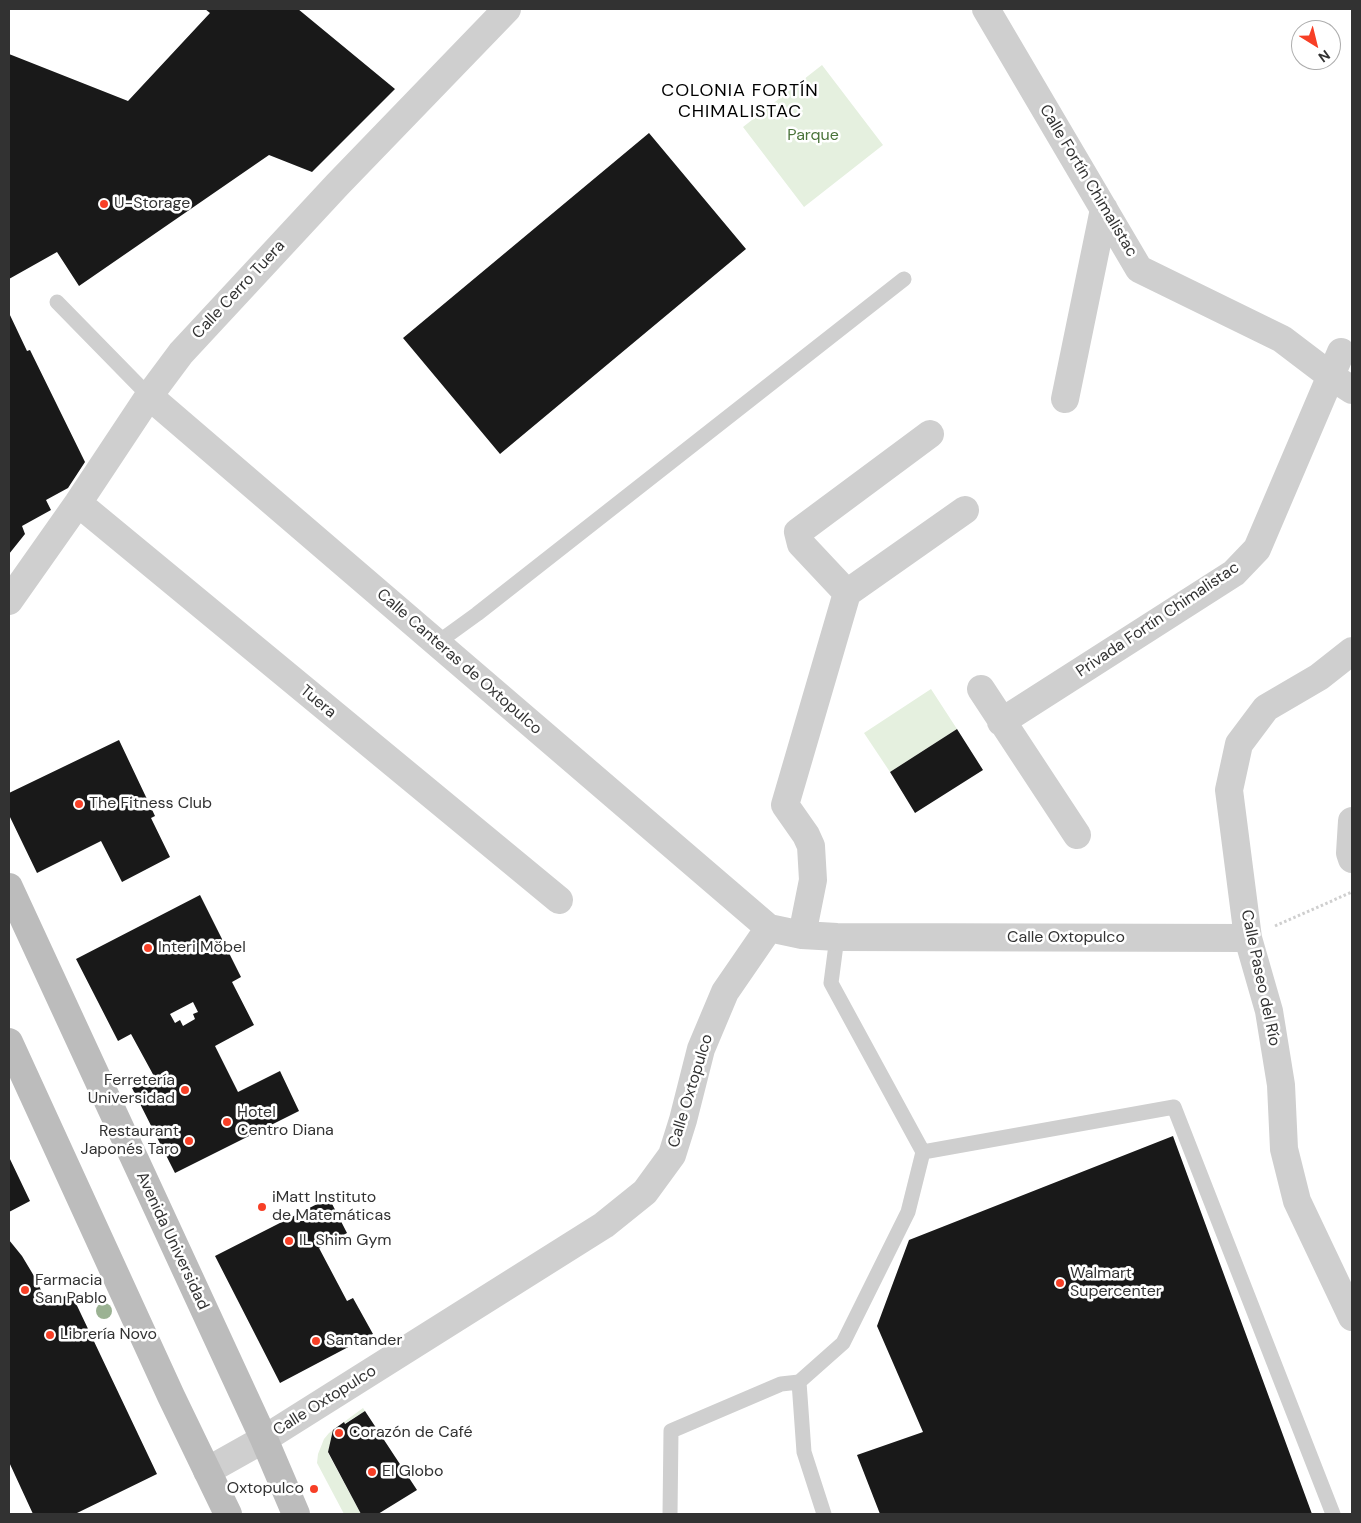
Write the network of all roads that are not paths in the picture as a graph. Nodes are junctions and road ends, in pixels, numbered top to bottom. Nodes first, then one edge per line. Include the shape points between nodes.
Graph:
1 (507, 9) edge
2 (986, 9) edge
3 (1104, 210) junction
4 (904, 279) dead end
5 (57, 302) dead end
6 (1282, 339) junction
7 (1347, 353) edge
8 (1342, 383) edge
9 (149, 396) junction
10 (1065, 399) dead end
11 (930, 434) dead end
12 (78, 503) junction
13 (965, 510) dead end
14 (847, 593) junction
15 (9, 601) edge
16 (437, 643) junction
17 (1352, 651) edge
18 (980, 689) dead end
19 (1001, 722) junction
20 (1352, 821) edge
21 (1077, 835) dead end
22 (1352, 859) edge
23 (9, 887) edge
24 (559, 900) dead end
25 (769, 928) junction
26 (802, 935) junction
27 (837, 937) junction
28 (1248, 938) junction
29 (9, 1042) edge
30 (923, 1152) junction
31 (1352, 1317) edge
32 (799, 1382) junction
33 (264, 1440) junction
34 (207, 1471) junction
35 (228, 1514) edge
36 (296, 1514) edge
37 (670, 1514) edge
38 (824, 1514) edge
39 (1333, 1514) edge

1 - 9 street, Calle Cerro Tuera via 181,353
2 - 3 street, Calle Fortín Chimalistac
3 - 6 street, Calle Fortín Chimalistac via 1140,269
3 - 10 street
4 - 16 lane
5 - 9 lane
6 - 7 street, Calle Fortín Chimalistac
6 - 8 street, Calle Fortín Chimalistac
7 - 8 street, Privada Fortín Chimalistac
8 - 19 street, Privada Fortín Chimalistac via 1257,549 1234,573
9 - 12 street, Calle Cerro Tuera
9 - 16 street, Calle Canteras de Oxtopulco
11 - 14 street via 798,532 801,544
12 - 15 street, Calle Cerro Tuera
12 - 24 street, Tuera
13 - 14 street
14 - 26 street via 785,805 811,846 813,880
16 - 25 street, Calle Canteras de Oxtopulco
17 - 28 street, Calle Paseo del Río via 1319,677 1266,708 1239,744 1229,790
18 - 19 street
19 - 21 street
20 - 22 street
23 - 33 main road, Avenida Universidad
25 - 26 street, Calle Oxtopulco
25 - 33 street, Calle Oxtopulco via 725,992 701,1049 672,1155 645,1192 604,1225
26 - 27 street, Calle Oxtopulco
27 - 28 street, Calle Oxtopulco
27 - 30 lane via 831,983
28 - 31 street, Calle Paseo del Río via 1269,1011 1282,1085 1284,1149 1297,1201
29 - 34 main road
30 - 32 lane via 908,1212 843,1343
30 - 39 lane via 1174,1107
32 - 37 lane via 781,1384 671,1431
32 - 38 lane via 804,1452
33 - 34 street, Calle Oxtopulco
33 - 36 main road, Avenida Universidad
34 - 35 main road

